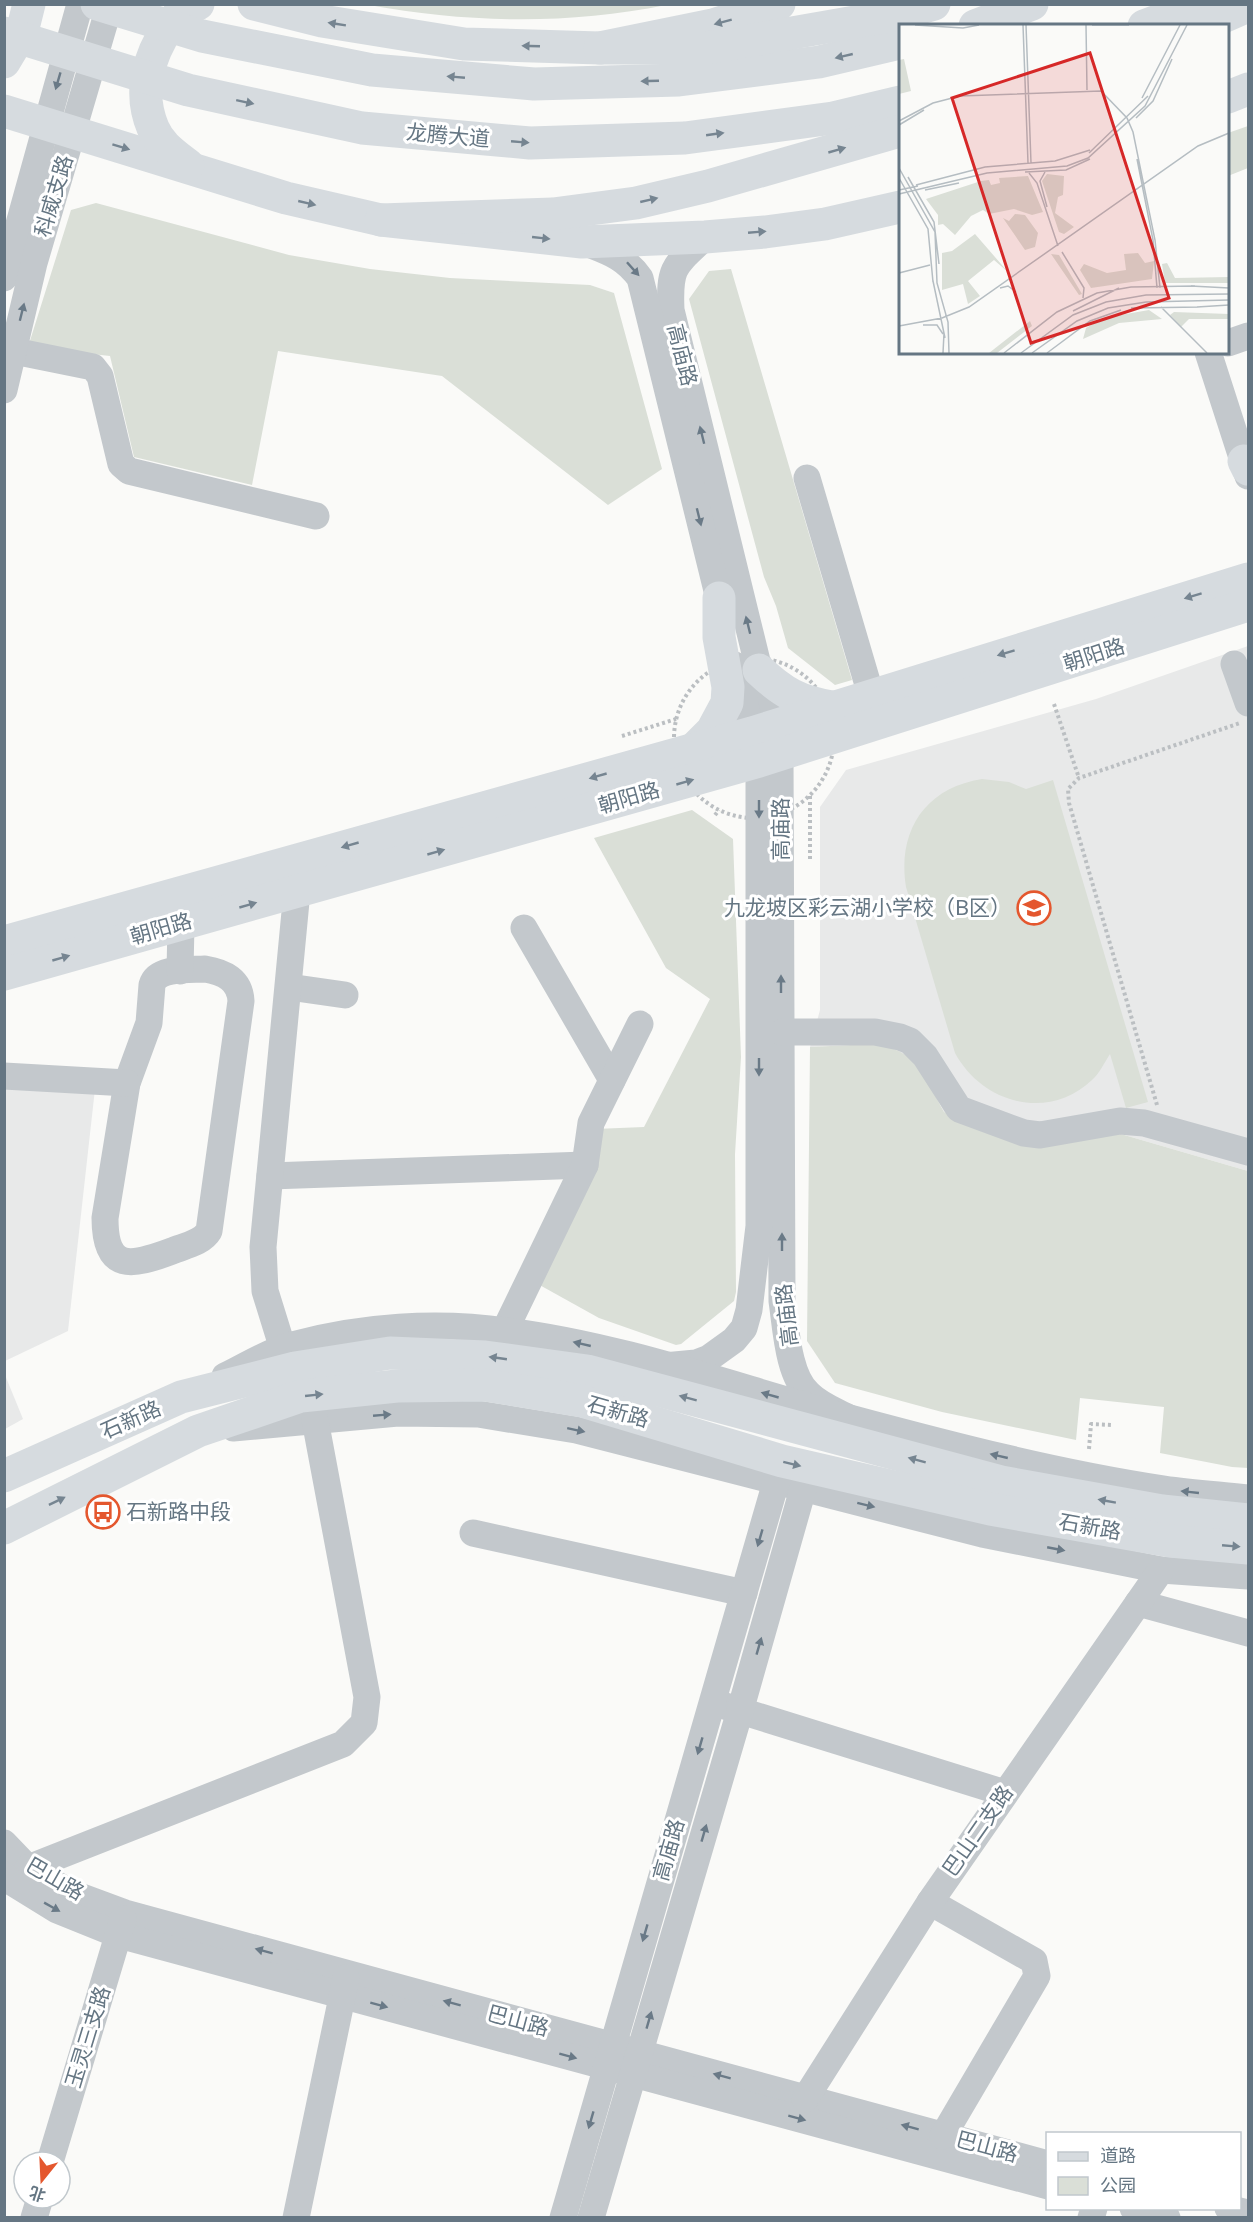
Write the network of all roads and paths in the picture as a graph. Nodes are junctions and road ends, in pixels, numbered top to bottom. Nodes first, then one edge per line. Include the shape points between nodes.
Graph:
1 (29, 4) edge
2 (80, 4) edge
3 (97, 4) edge
4 (110, 4) edge
5 (198, 4) edge
6 (254, 4) edge
7 (778, 4) edge
8 (934, 4) edge
9 (1032, 4) edge
10 (1203, 4) edge
11 (1248, 6) edge
12 (980, 24) edge
13 (1149, 24) edge
14 (1207, 24) edge
15 (4, 33) edge
16 (899, 43) edge
17 (600, 48) junction
18 (4, 62) edge
19 (1248, 89) edge
20 (1229, 96) edge
21 (899, 102) edge
22 (4, 111) edge
23 (60, 128) junction
24 (899, 131) edge
25 (193, 169) junction
26 (899, 207) edge
27 (381, 220) junction
28 (705, 237) junction
29 (582, 242) junction
30 (4, 278) edge
31 (1248, 336) edge
32 (1229, 342) edge
33 (8, 350) edge
34 (1209, 354) edge
35 (4, 390) edge
36 (1247, 469) edge
37 (807, 478) dead end
38 (316, 516) dead end
39 (1248, 579) edge
40 (719, 597) junction
41 (1248, 605) edge
42 (1234, 664) dead end
43 (759, 670) junction
44 (871, 695) junction
45 (1248, 703) edge
46 (1054, 704) dead end
47 (832, 707) junction
48 (676, 718) dead end
49 (1248, 720) edge
50 (622, 736) dead end
51 (766, 744) junction
52 (693, 750) junction
53 (1079, 778) junction
54 (810, 795) dead end
55 (719, 810) dead end
56 (715, 815) dead end
57 (810, 862) dead end
58 (297, 891) junction
59 (181, 924) junction
60 (524, 928) dead end
61 (4, 942) edge
62 (180, 971) junction
63 (4, 974) edge
64 (289, 987) junction
65 (345, 995) dead end
66 (640, 1024) dead end
67 (782, 1032) junction
68 (4, 1076) edge
69 (612, 1080) junction
70 (127, 1083) junction
71 (1164, 1129) junction
72 (1248, 1152) edge
73 (585, 1166) junction
74 (270, 1176) junction
75 (759, 1226) junction
76 (782, 1301) junction
77 (505, 1330) junction
78 (283, 1349) junction
79 (664, 1366) junction
80 (181, 1396) junction
81 (849, 1418) junction
82 (315, 1420) junction
83 (1112, 1425) dead end
84 (198, 1431) junction
85 (1089, 1449) dead end
86 (55, 1454) junction
87 (4, 1459) edge
88 (4, 1476) edge
89 (776, 1482) junction
90 (803, 1489) junction
91 (1248, 1498) edge
92 (1248, 1520) edge
93 (4, 1528) edge
94 (473, 1533) dead end
95 (1248, 1548) edge
96 (1161, 1570) junction
97 (1248, 1576) edge
98 (744, 1593) junction
99 (1138, 1603) junction
100 (1248, 1634) edge
101 (712, 1702) junction
102 (740, 1711) junction
103 (1005, 1793) junction
104 (4, 1843) edge
105 (16, 1871) edge
106 (930, 1902) junction
107 (122, 1924) junction
108 (345, 1985) junction
109 (610, 2057) junction
110 (636, 2064) junction
111 (805, 2099) junction
112 (943, 2136) junction
113 (54, 2150) edge
114 (1046, 2164) edge
115 (1046, 2186) edge
116 (1141, 2210) edge
117 (296, 2217) edge
118 (563, 2217) edge
119 (591, 2217) edge
120 (1167, 2217) edge

1 - 18 main road via 22,32
2 -> 23 street, 科威支路
16 -> 3 main road via 819,62 679,80 534,84 372,70 202,36
4 - 23 street, 科威支路
5 - 25 main road via 173,20 161,39 146,87 154,130 165,147
17 -> 6 main road via 464,44 322,21
7 -> 17 main road via 713,25
8 - 17 main road via 896,15 706,48
9 - 12 main road
10 - 13 main road
11 - 14 main road
15 -> 21 main road, 龙腾大道 via 188,90 362,128 530,143 685,138 833,118
19 - 20 main road
22 - 23 main road
23 -> 25 main road
23 - 30 street, 科威支路
33 -> 23 street, 科威支路 via 34,263
27 -> 24 main road via 553,214 636,203
25 -> 27 main road via 286,198
28 -> 26 main road via 825,224
27 -> 29 main road
28 - 29 main road
43 -> 28 street, 高庙路 via 671,310 673,272
29 -> 40 street, 高庙路 via 616,255 632,265 640,278
31 - 32 street
33 - 35 street, 科威支路
33 - 38 street via 93,367 100,376 121,464 129,471
34 - 36 street
37 - 44 street
39 -> 44 main road, 朝阳路
40 - 51 street, 高庙路
40 - 52 main road via 719,638 727,703 712,731
41 - 51 main road, 朝阳路
42 - 45 street
43 - 47 main road via 794,697
43 - 51 street, 高庙路
44 - 47 main road, 朝阳路
46 - 53 path
47 - 51 main road, 朝阳路
48 - 50 path
49 - 53 path
51 - 52 main road, 朝阳路
58 -> 51 main road, 朝阳路
67 -> 51 street, 高庙路
51 -> 75 street, 高庙路
52 -> 61 main road, 朝阳路
53 - 71 path via 1068,789 1069,803
54 - 57 path
55 - 56 path
59 -> 58 main road, 朝阳路
58 - 64 street
59 - 62 street
63 -> 59 main road, 朝阳路
60 - 69 street
62 - 70 street via 161,974 153,980 149,1023
62 - 70 street via 215,970 232,980 241,994 209,1231 201,1240 136,1263 114,1255 105,1231
64 - 65 street
64 - 74 street
66 - 69 street
67 - 71 street via 875,1032 910,1041 925,1056 958,1109 1024,1133 1040,1135 1120,1121
76 -> 67 street, 高庙路
68 - 70 street
69 - 73 street via 591,1123
71 - 72 street
73 - 74 street
73 - 77 street
74 - 78 street via 263,1268 265,1291
75 - 76 street via 757,1312 762,1321 772,1322
75 - 79 street, 高庙路 via 744,1328 735,1340 709,1358
76 - 81 street, 高庙路 via 797,1380 817,1401
77 - 78 street via 390,1328
79 -> 77 street via 563,1340
78 - 80 street
81 -> 79 street
80 - 86 main road, 石新路
92 -> 80 main road, 石新路 via 1162,1511 1001,1482 587,1371 485,1357 390,1353 295,1368
91 -> 81 street via 1165,1489 1002,1458
82 - 84 street
82 -> 89 street via 398,1413 478,1414 576,1430
82 - 105 street via 367,1697 363,1723 343,1744
83 - 85 path via 1091,1424
93 -> 84 main road, 石新路
84 -> 95 main road, 石新路 via 301,1396 397,1386 485,1385 582,1401 782,1461 990,1509 1170,1541
86 - 87 main road
86 - 88 main road, 石新路
89 - 90 street
89 -> 98 street, 高庙路
90 -> 96 street via 982,1534
102 -> 90 street, 高庙路
94 - 98 street
96 - 97 street
96 - 99 street, 巴山二支路
98 - 101 street, 高庙路
99 - 100 street
99 - 103 street, 巴山二支路
101 - 102 street
101 -> 109 street, 高庙路
102 - 103 street
110 -> 102 street, 高庙路
103 - 106 street, 巴山二支路
104 - 105 street, 巴山路
105 - 107 street, 巴山路 via 10,1881 57,1910
106 - 111 street, 巴山二支路
106 - 112 street via 1034,1961 1037,1976
107 - 108 street, 巴山路
107 - 113 street, 玉灵三支路
108 - 109 street, 巴山路
108 - 117 street
109 - 110 street, 巴山路
109 -> 118 street, 高庙路
111 -> 110 street, 巴山路
110 -> 115 street, 巴山路
110 - 119 street, 高庙路
112 -> 111 street, 巴山路
112 - 114 street, 巴山路
116 - 120 street

